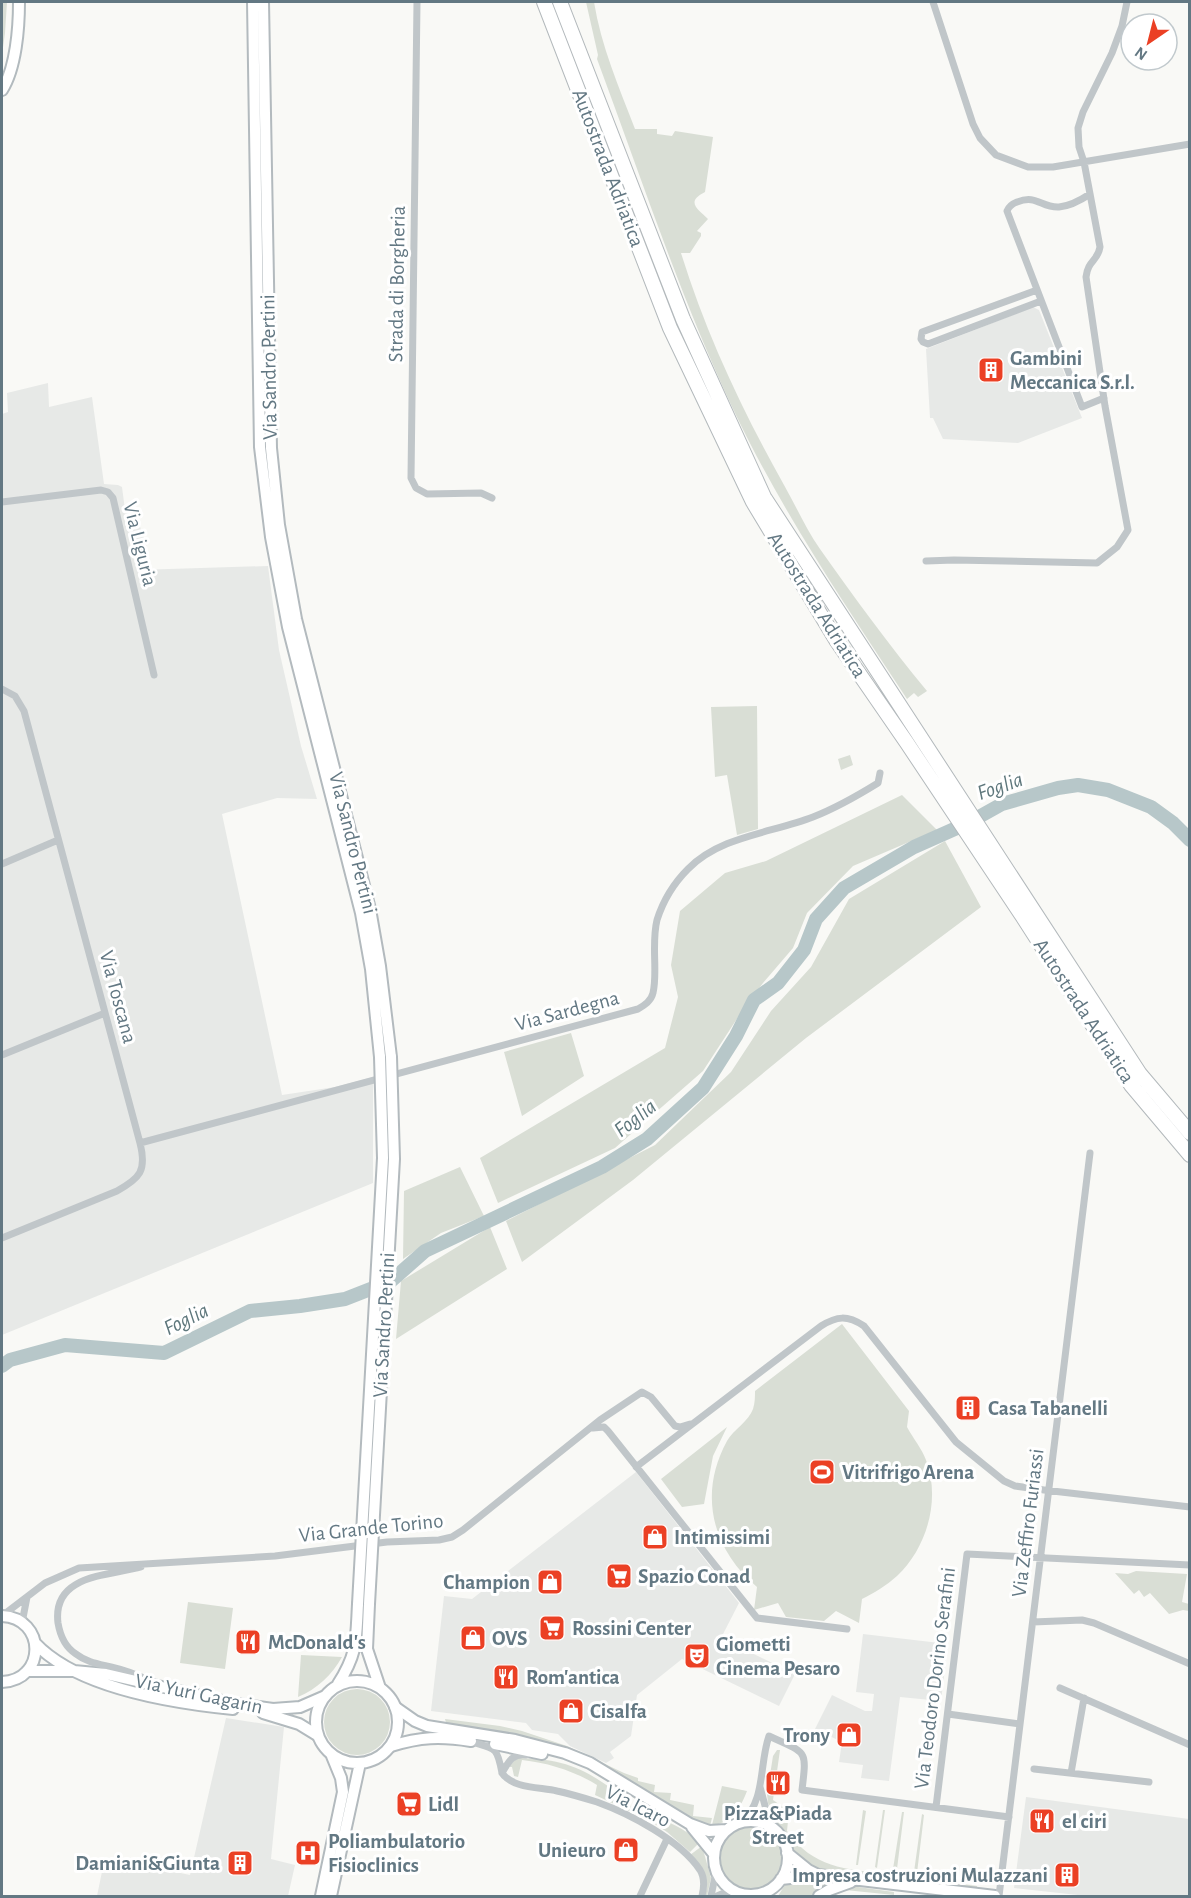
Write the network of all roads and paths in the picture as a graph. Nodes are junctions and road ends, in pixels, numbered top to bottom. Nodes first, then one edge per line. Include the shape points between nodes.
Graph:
1 (21, 2) edge
2 (253, 2) edge
3 (262, 2) edge
4 (417, 2) edge
5 (544, 2) edge
6 (560, 2) edge
7 (933, 2) edge
8 (1126, 2) edge
9 (2, 90) edge
10 (1190, 144) edge
11 (1084, 162) junction
12 (1090, 194) junction
13 (1037, 290) junction
14 (1041, 301) junction
15 (1104, 398) junction
16 (492, 498) dead end
17 (2, 502) edge
18 (926, 561) dead end
19 (154, 675) dead end
20 (2, 689) edge
21 (913, 739) junction
22 (880, 773) dead end
23 (58, 840) junction
24 (2, 864) edge
25 (1027, 911) junction
26 (105, 1013) junction
27 (2, 1055) edge
28 (386, 1057) junction
29 (1190, 1132) edge
30 (140, 1143) junction
31 (1090, 1153) dead end
32 (1190, 1155) edge
33 (2, 1238) edge
34 (690, 1425) junction
35 (591, 1429) junction
36 (636, 1467) junction
37 (1049, 1491) junction
38 (1190, 1507) edge
39 (1041, 1558) junction
40 (154, 1563) junction
41 (1190, 1565) edge
42 (27, 1597) junction
43 (364, 1604) junction
44 (2, 1616) edge
45 (1033, 1622) junction
46 (22, 1623) junction
47 (847, 1629) dead end
48 (35, 1643) junction
49 (1190, 1664) edge
50 (27, 1671) junction
51 (74, 1671) junction
52 (4, 1683) edge
53 (338, 1684) junction
54 (164, 1687) junction
55 (380, 1688) junction
56 (1060, 1688) dead end
57 (323, 1697) junction
58 (1083, 1698) junction
59 (395, 1707) junction
60 (948, 1714) junction
61 (1020, 1724) junction
62 (317, 1735) junction
63 (466, 1740) junction
64 (1190, 1745) edge
65 (391, 1746) junction
66 (543, 1754) junction
67 (332, 1756) junction
68 (360, 1763) junction
69 (1034, 1769) dead end
70 (502, 1773) junction
71 (1071, 1773) junction
72 (605, 1774) junction
73 (1149, 1782) dead end
74 (760, 1785) junction
75 (936, 1808) junction
76 (1009, 1817) junction
77 (742, 1822) junction
78 (690, 1824) junction
79 (771, 1828) junction
80 (726, 1830) junction
81 (667, 1839) junction
82 (787, 1853) junction
83 (714, 1854) junction
84 (716, 1872) junction
85 (818, 1875) junction
86 (782, 1879) junction
87 (857, 1880) junction
88 (773, 1892) edge
89 (738, 1893) edge
90 (321, 1896) edge
91 (331, 1896) edge
92 (640, 1896) edge
93 (702, 1896) edge
94 (711, 1896) edge
95 (717, 1896) edge
96 (819, 1896) edge
97 (989, 1896) edge
98 (994, 1896) edge
99 (999, 1896) edge

1 - 9 main road via 13,57
2 - 28 main road, Via Sandro Pertini via 260,447 271,537 288,627 361,913
3 - 28 main road, Via Sandro Pertini via 271,448 279,525 296,619 370,909 380,966
4 - 16 street, Strada di Borgheria via 411,478 416,488 427,494 481,493
5 - 21 highway, Autostrada Adriatica via 670,328 753,502 836,640
6 - 21 highway, Autostrada Adriatica via 683,319 764,497
7 - 11 street via 973,124 986,146 1002,158 1028,167
8 - 11 street via 1112,53 1078,128
10 - 11 street
11 - 12 street
12 - 13 street via 1059,207 1026,198 1009,207 1008,217
12 - 15 street via 1100,247 1087,267 1086,277
13 - 14 street
13 - 14 street via 922,332 921,339 928,344
14 - 15 street via 1082,407
15 - 18 street via 1128,530 1117,547 1097,563
17 - 19 street, Via Liguria via 108,492
20 - 23 street, Via Toscana via 15,696 24,711
21 - 25 highway, Autostrada Adriatica
22 - 30 street, Via Sardegna via 878,783 843,804 733,842 689,868 666,899 657,921 653,991 650,1000 638,1009
23 - 24 street
23 - 26 street, Via Toscana
25 - 29 highway, Autostrada Adriatica via 1140,1074
25 - 32 highway, Autostrada Adriatica via 1131,1084
26 - 27 street
26 - 30 street, Via Toscana
28 - 43 main road, Via Sandro Pertini, bridge
30 - 33 street, Via Toscana via 143,1165 132,1183
31 - 37 street, Via Zeffiro Furiassi
34 - 35 street, Via Grande Torino via 675,1426 642,1392
34 - 36 street
34 - 37 street via 821,1326 833,1318 844,1317 864,1326 874,1337 956,1442 1004,1481
35 - 36 street via 604,1427
35 - 40 street, Via Grande Torino via 452,1537 275,1556
36 - 47 street via 757,1618
37 - 38 street
37 - 39 street, Via Zeffiro Furiassi
39 - 41 street
39 - 45 street, Via Zeffiro Furiassi
39 - 60 street, Via Teodoro Dorino Serafini via 968,1554
40 - 42 street, Via Grande Torino via 79,1568 45,1583
40 - 54 street, Via Grande Torino via 76,1583 60,1604 59,1630 76,1655
42 - 44 street, Via Grande Torino
42 - 46 street
43 - 53 main road, Via Sandro Pertini via 351,1664
43 - 55 main road, Via Sandro Pertini via 367,1649
44 - 46 main road
45 - 49 street via 1094,1623
45 - 61 street, Via Zeffiro Furiassi
46 - 48 main road, Via Yuri Gagarin
48 - 50 main road via 35,1655
48 - 51 main road, Via Yuri Gagarin
50 - 51 main road, Via Yuri Gagarin
50 - 52 main road, Via Yuri Gagarin
51 - 54 main road, Via Yuri Gagarin
51 - 62 main road, Via Yuri Gagarin via 115,1687 273,1715
53 - 55 main road via 360,1680
53 - 57 main road
54 - 57 main road, Via Yuri Gagarin via 273,1709 300,1707
55 - 59 main road
56 - 58 street
57 - 62 main road via 315,1715
58 - 64 street
58 - 71 street
59 - 65 main road via 398,1727
59 - 72 main road via 428,1726 531,1744 590,1763
60 - 61 street
60 - 75 street, Via Teodoro Dorino Serafini
61 - 76 street, Via Zeffiro Furiassi
62 - 67 main road
63 - 65 main road via 428,1737
63 - 66 main road
63 - 70 street via 495,1750
65 - 68 main road via 377,1758
66 - 70 street via 514,1756
66 - 72 main road
67 - 68 main road
67 - 90 main road via 343,1792
68 - 91 main road
69 - 71 street
70 - 81 street, Via Icaro via 506,1779 523,1785 597,1802
71 - 73 street
72 - 78 main road
74 - 75 street via 770,1736 804,1755 802,1790
74 - 77 street via 754,1808
74 - 79 street
75 - 76 street
76 - 99 street, Via Zeffiro Furiassi
77 - 79 main road via 752,1821
77 - 80 main road
78 - 80 main road via 709,1831
78 - 83 main road
79 - 82 main road via 779,1834
80 - 83 main road
81 - 92 street
81 - 93 street, Via Icaro via 700,1870
82 - 85 main road
82 - 86 main road
83 - 84 main road
84 - 89 main road via 725,1885
84 - 94 street
85 - 86 main road
85 - 87 main road
86 - 88 main road
87 - 96 main road
87 - 97 main road
88 - 89 main road
89 - 95 street via 722,1892
97 - 98 main road

